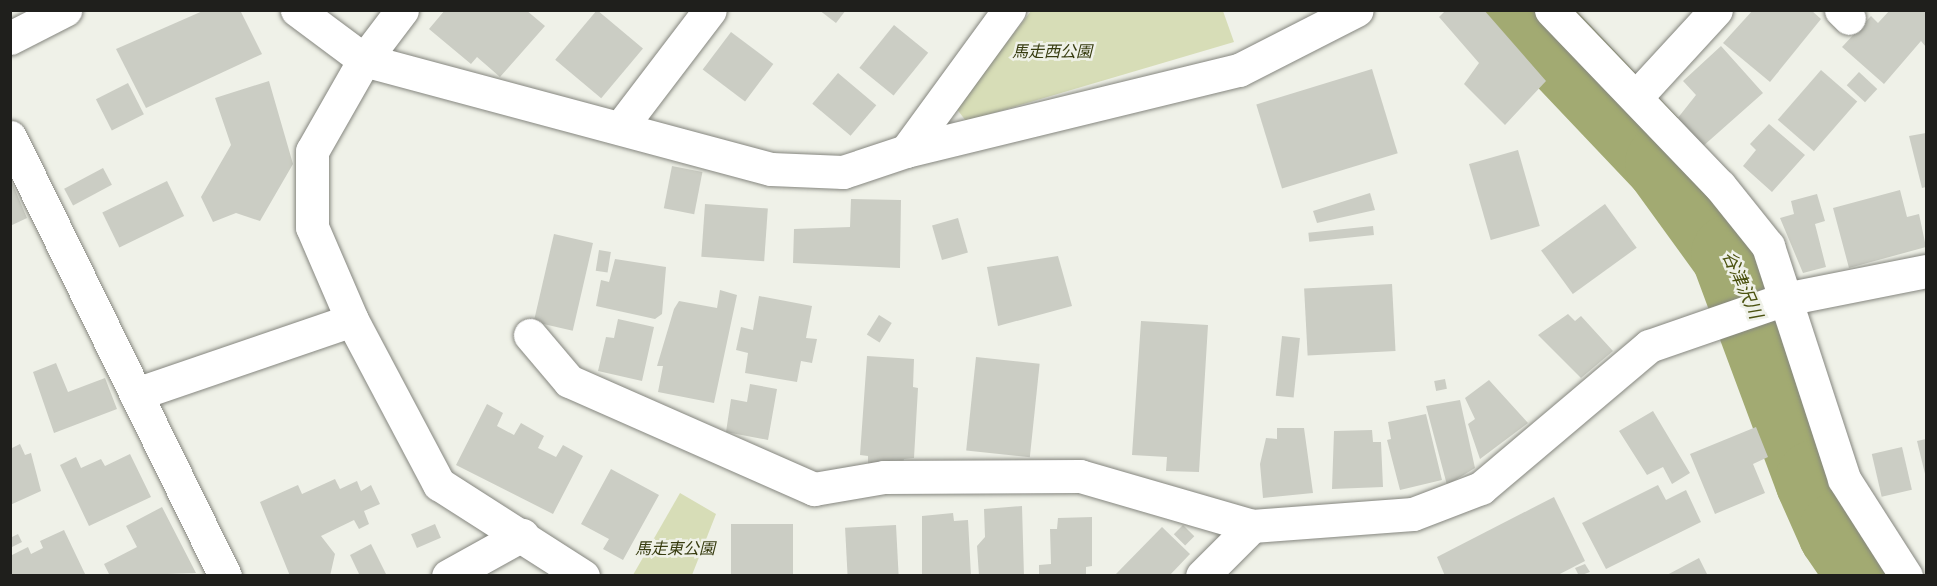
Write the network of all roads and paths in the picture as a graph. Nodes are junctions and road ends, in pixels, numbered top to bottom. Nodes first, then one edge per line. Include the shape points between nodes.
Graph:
1 (65, 10) edge
2 (297, 10) edge
3 (402, 10) edge
4 (710, 10) edge
5 (1009, 10) edge
6 (1357, 10) edge
7 (1551, 10) edge
8 (1716, 10) edge
9 (10, 38) edge
10 (364, 60) junction
11 (1636, 97) junction
12 (620, 128) junction
13 (10, 137) edge
14 (906, 151) junction
15 (1926, 271) edge
16 (1785, 299) junction
17 (352, 320) junction
18 (530, 335) dead end
19 (136, 394) junction
20 (1251, 526) junction
21 (522, 535) junction
22 (225, 576) edge
23 (448, 576) edge
24 (583, 576) edge
25 (1202, 576) edge
26 (1906, 576) edge

1 - 9 street
2 - 10 street
3 - 10 street
4 - 12 street
5 - 14 street
6 - 14 street via 1239,70
7 - 11 street
8 - 11 street
10 - 12 street
10 - 17 street via 312,151 312,227
11 - 16 street via 1768,246
12 - 14 street via 771,169 843,172
13 - 19 street
15 - 16 street
16 - 20 street via 1649,346 1481,488 1413,514
16 - 26 street via 1844,479
17 - 19 street
17 - 21 street via 439,484
18 - 20 street via 569,381 814,489 884,477 1080,476
19 - 22 street
20 - 25 street
21 - 23 street
21 - 24 street

